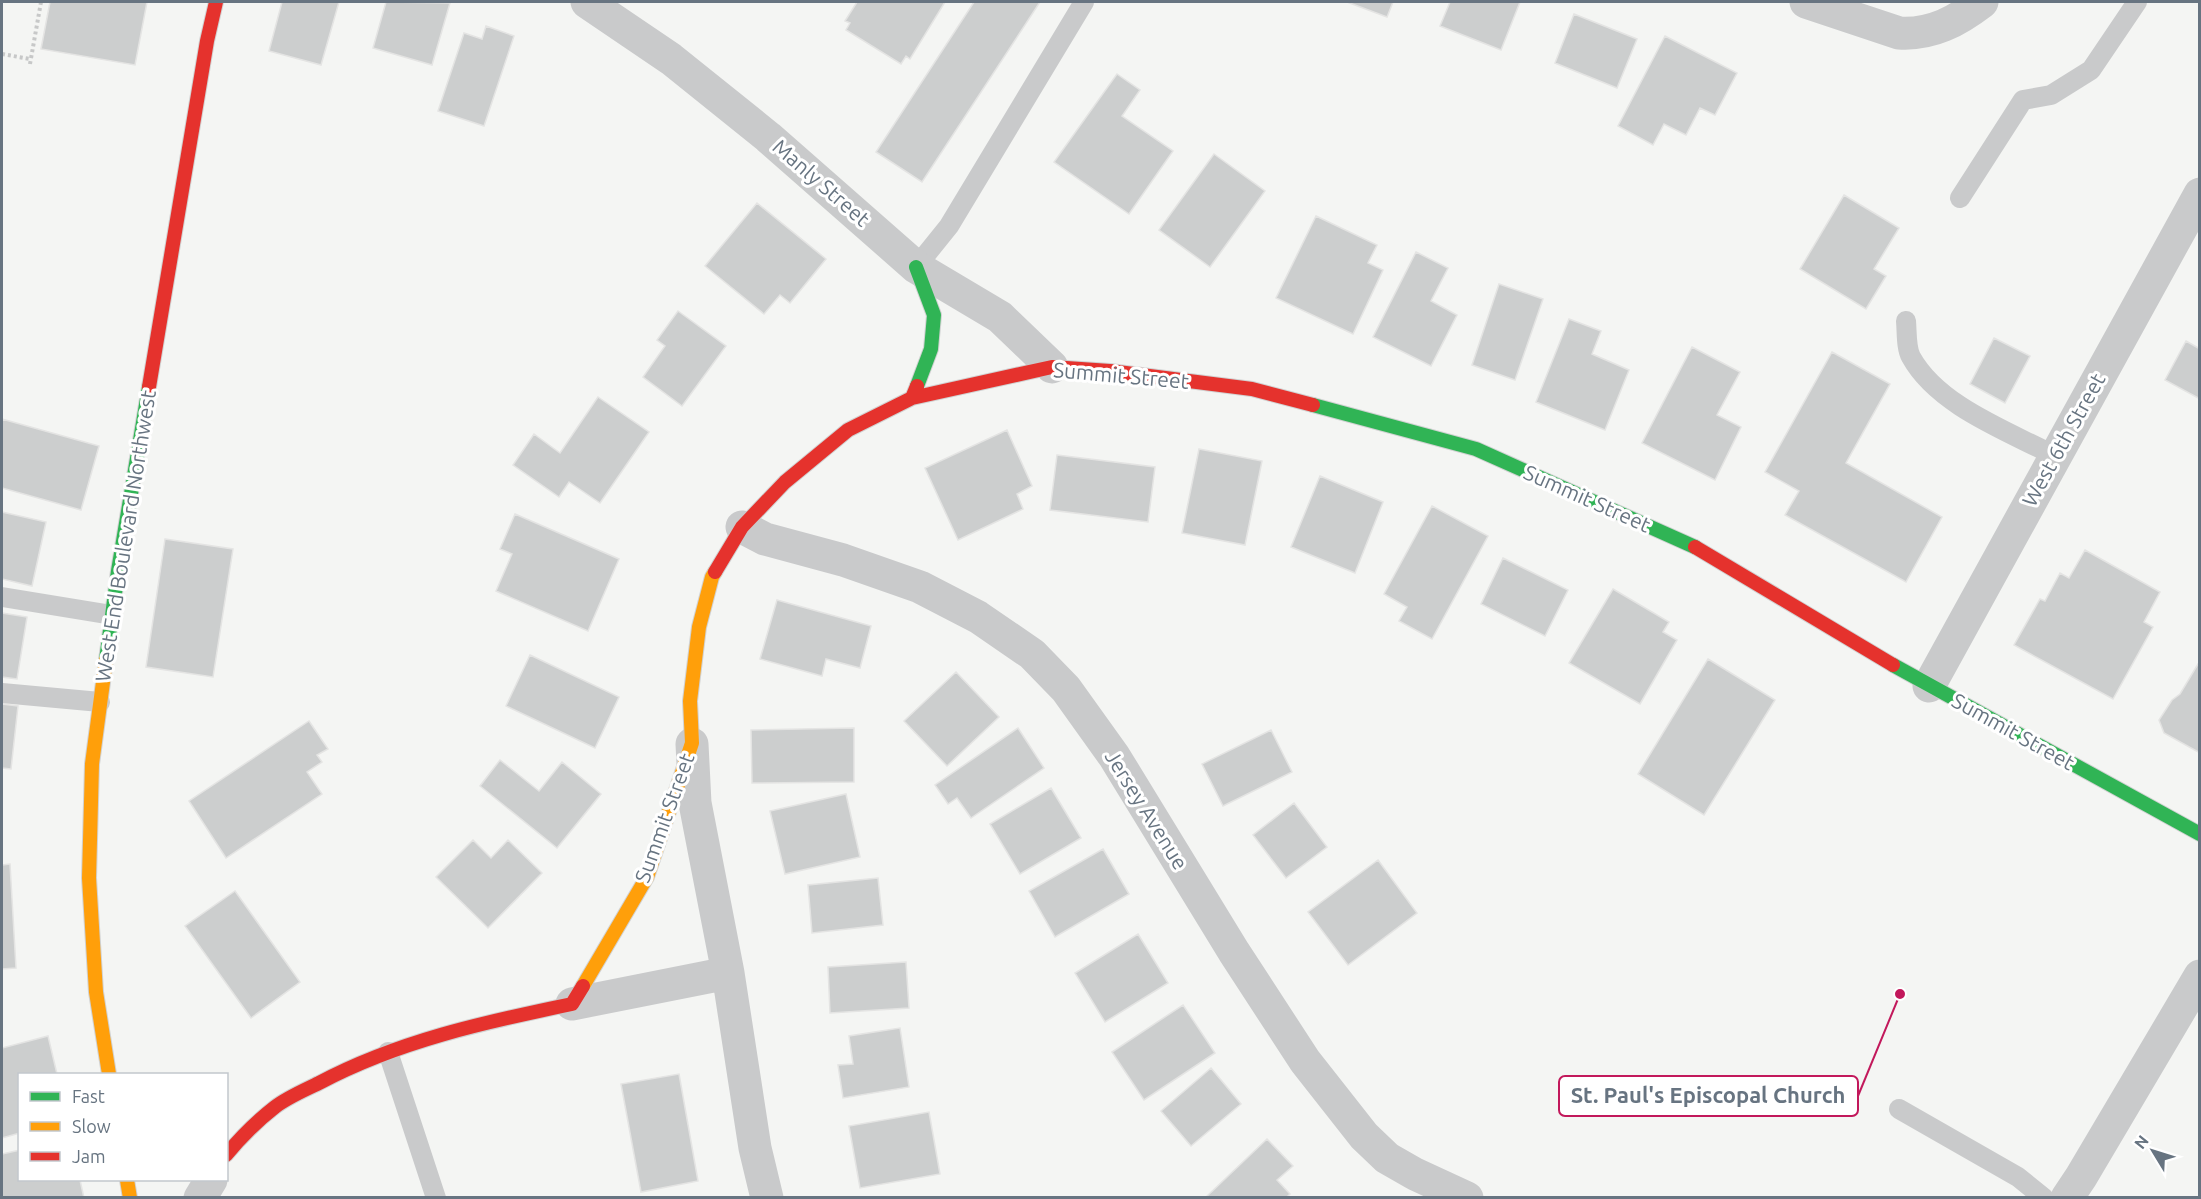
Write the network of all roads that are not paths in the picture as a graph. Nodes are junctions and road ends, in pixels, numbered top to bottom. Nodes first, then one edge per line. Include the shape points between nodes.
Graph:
1 (216, 2) edge
2 (586, 2) edge
3 (1083, 2) edge
4 (1806, 2) edge
5 (1982, 2) edge
6 (2138, 2) edge
7 (2199, 194) edge
8 (1960, 198) dead end
9 (916, 267) junction
10 (1906, 321) dead end
11 (1052, 367) junction
12 (912, 398) junction
13 (2055, 456) junction
14 (742, 526) junction
15 (2, 597) edge
16 (112, 615) junction
17 (1929, 686) junction
18 (2, 693) edge
19 (100, 702) junction
20 (692, 742) junction
21 (2199, 834) edge
22 (728, 973) junction
23 (2199, 976) edge
24 (572, 1004) junction
25 (388, 1053) junction
26 (109, 1073) edge
27 (1899, 1109) dead end
28 (228, 1153) edge
29 (127, 1181) edge
30 (210, 1181) edge
31 (130, 1197) edge
32 (200, 1197) edge
33 (436, 1197) edge
34 (767, 1197) edge
35 (1467, 1197) edge
36 (2044, 1197) edge
37 (2067, 1197) edge

1 - 16 street, West End Boulevard Northwest
2 - 9 street, Manly Street via 672,59
3 - 9 lane via 949,226
4 - 5 street via 1899,33 1915,34 1961,18
6 - 8 lane via 2091,70 2051,95 2023,100
7 - 13 street, West 6th Street
9 - 11 street, Manly Street via 1000,317
9 - 12 street via 934,315 931,349
10 - 13 lane via 1910,356 1937,390 1964,409
11 - 12 street, Summit Street
11 - 17 street, Summit Street via 1252,389 1476,449 1698,549
12 - 14 street, Summit Street via 848,430 786,482
13 - 17 street, West 6th Street
14 - 20 street, Summit Street via 712,578 699,627 690,701
14 - 35 street, Jersey Avenue via 765,539 920,587 978,617 1032,654 1066,689 1114,756 1305,1061 1364,1136 1388,1158 1415,1174
15 - 16 lane
16 - 19 street, West End Boulevard Northwest
17 - 21 street, Summit Street
18 - 19 lane
19 - 26 street, West End Boulevard Northwest via 92,764 89,878 96,992
20 - 22 street via 695,803
20 - 24 street, Summit Street via 647,877
22 - 24 street
22 - 34 street via 755,1148
23 - 37 street
24 - 25 street via 500,1019
25 - 28 street via 330,1076 274,1108
25 - 33 lane
27 - 36 lane via 2018,1177
29 - 31 street
30 - 32 street

